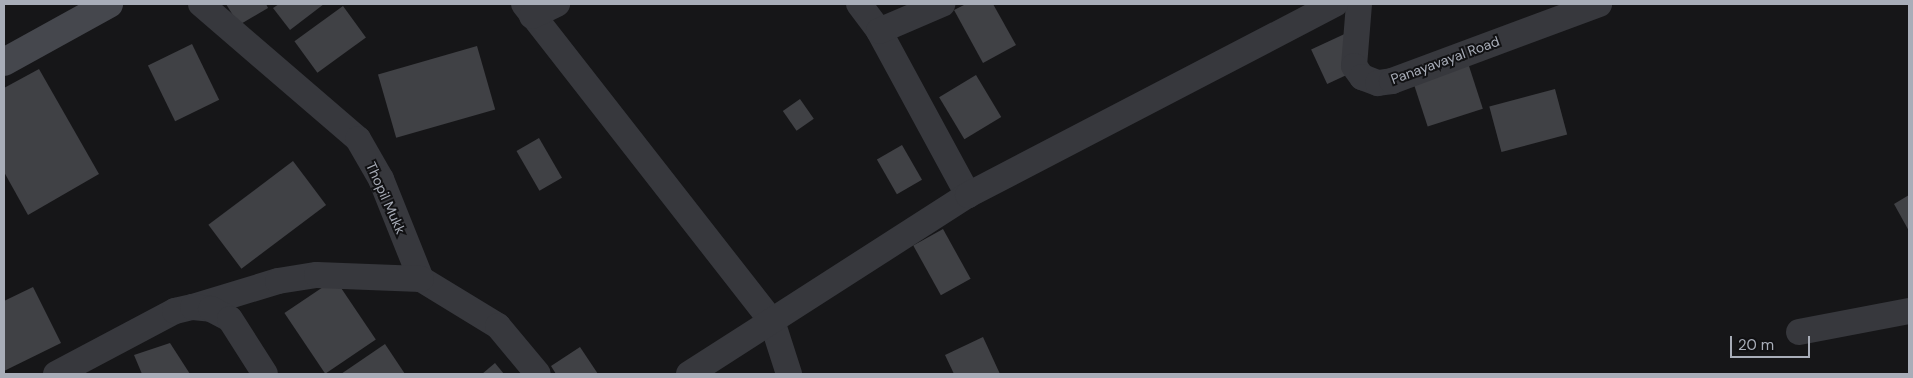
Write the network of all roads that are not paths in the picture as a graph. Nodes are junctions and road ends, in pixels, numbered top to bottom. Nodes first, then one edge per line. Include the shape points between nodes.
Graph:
1 (109, 4) edge
2 (201, 4) edge
3 (557, 4) edge
4 (859, 4) edge
5 (942, 4) edge
6 (1335, 4) edge
7 (1359, 4) edge
8 (1599, 4) edge
9 (528, 10) edge
10 (879, 31) junction
11 (4, 62) edge
12 (968, 195) junction
13 (421, 280) junction
14 (193, 307) junction
15 (1909, 311) edge
16 (772, 321) junction
17 (1799, 332) dead end
18 (56, 374) edge
19 (265, 374) edge
20 (538, 374) edge
21 (689, 374) edge
22 (789, 374) edge

1 - 11 street
2 - 13 street, Thopil Mukk via 358,139 381,179
3 - 9 street
4 - 10 street
5 - 10 street
6 - 12 street
7 - 8 street, Panayavayal Road via 1354,66 1362,77 1378,83 1392,81
9 - 16 street
10 - 12 street
12 - 16 street
13 - 14 street via 317,276 278,281
13 - 20 street via 498,326
14 - 18 street via 175,311
14 - 19 street via 211,309 230,320
15 - 17 street
16 - 21 street
16 - 22 street

